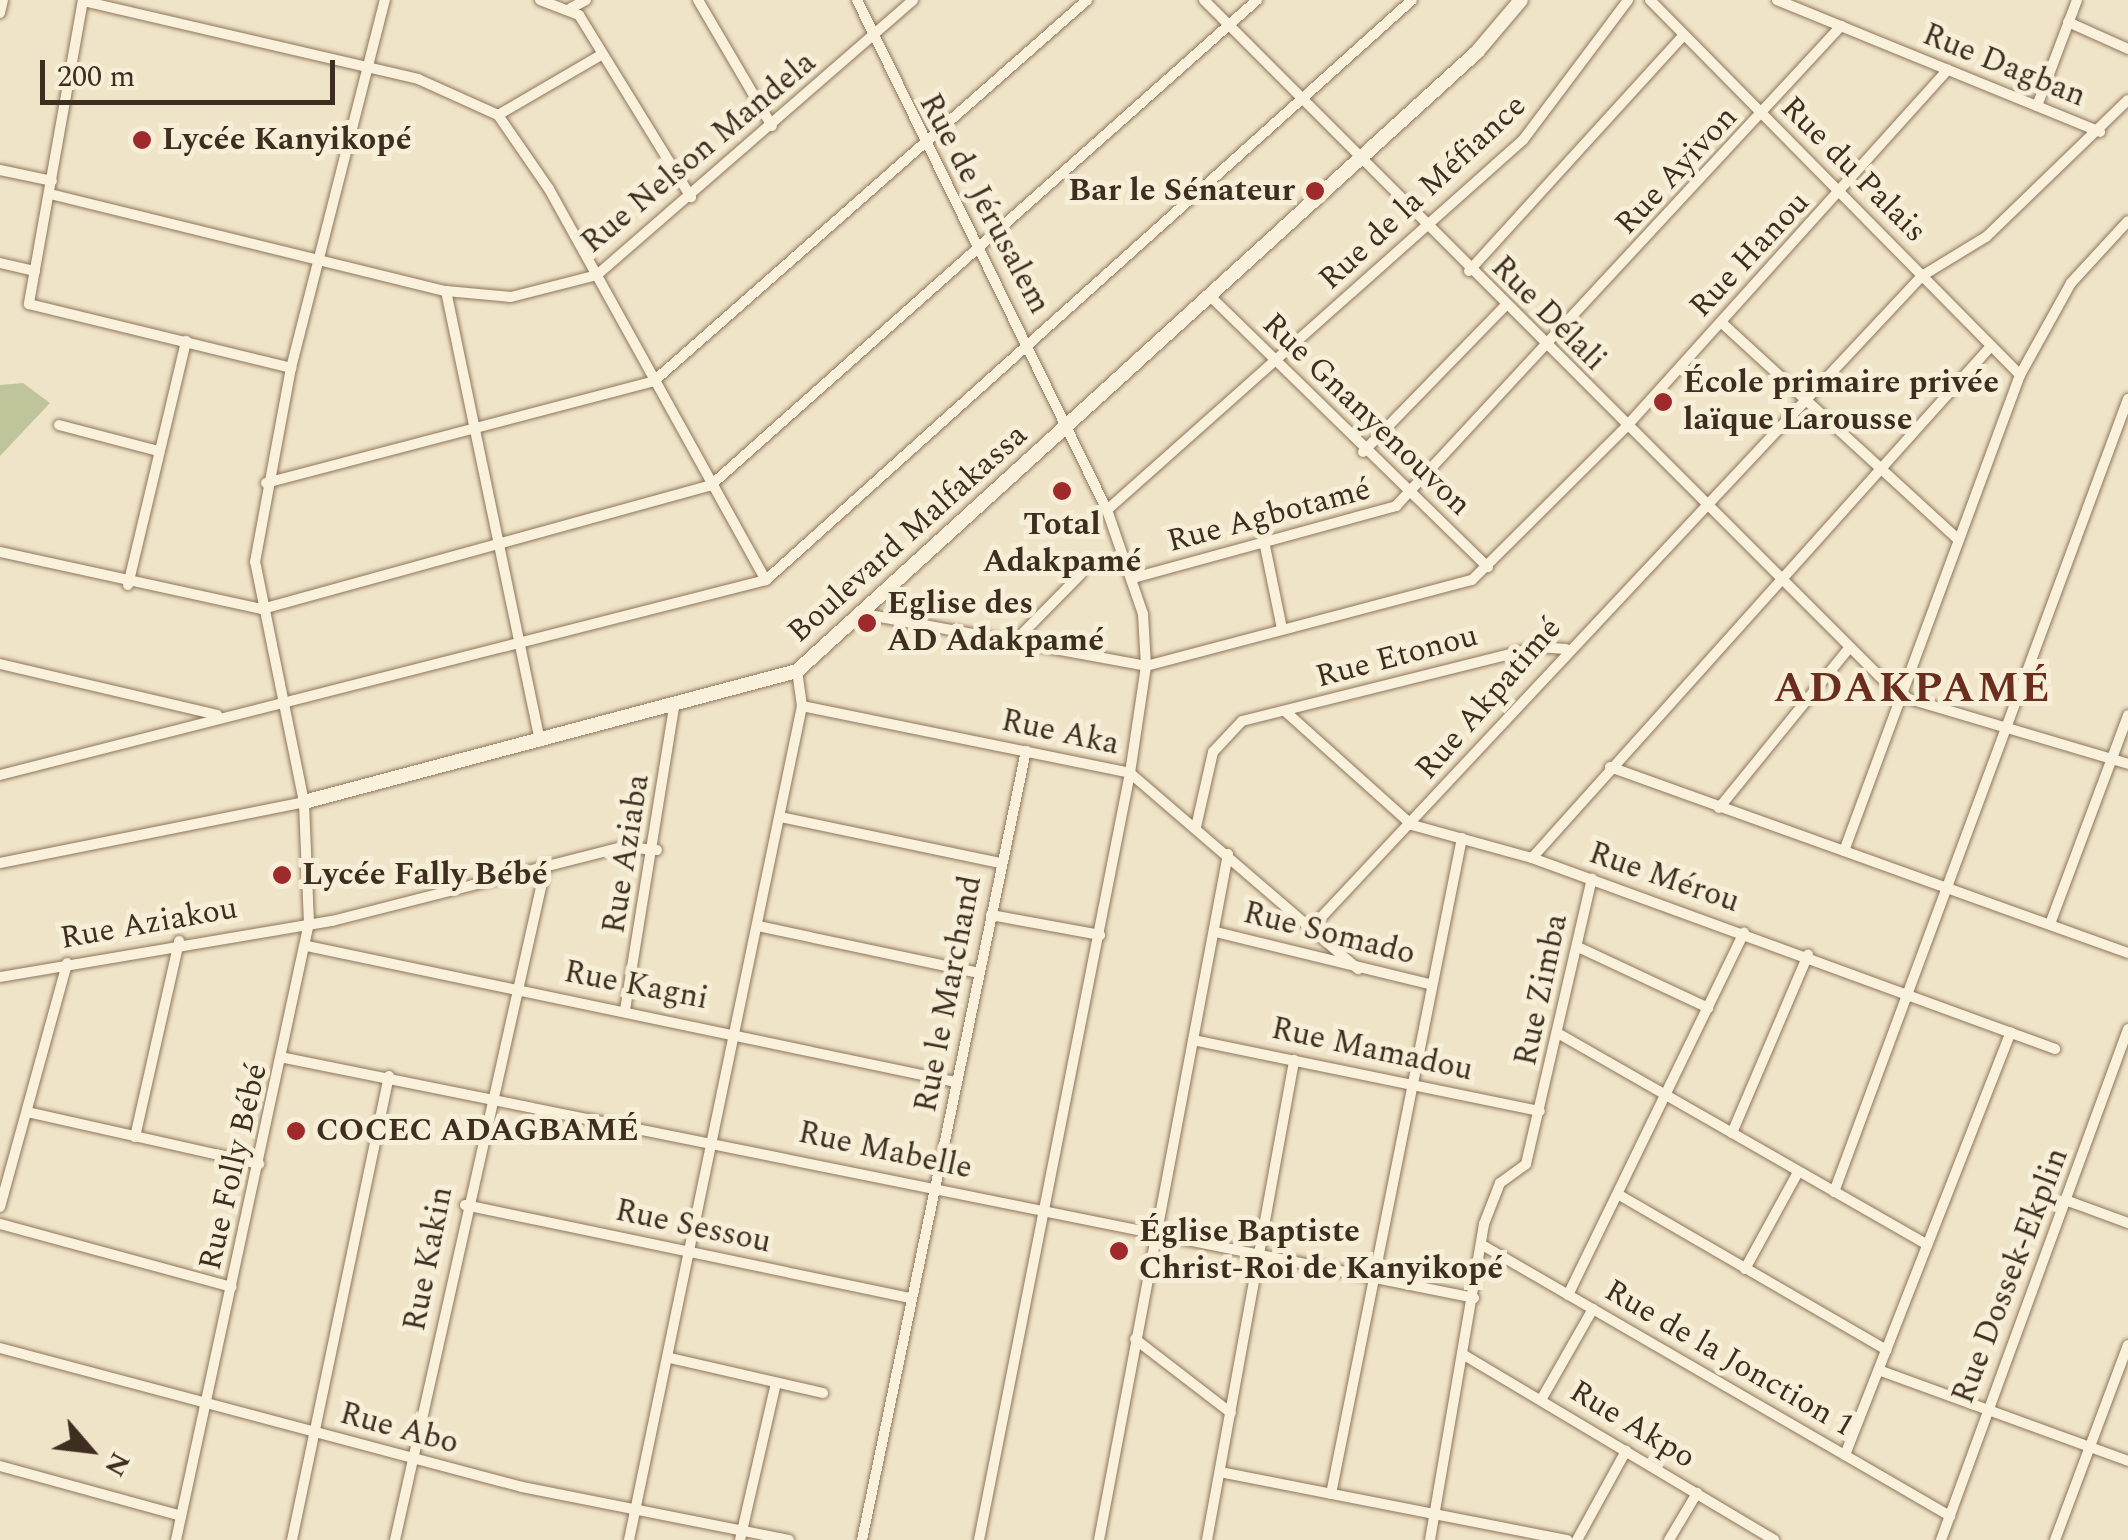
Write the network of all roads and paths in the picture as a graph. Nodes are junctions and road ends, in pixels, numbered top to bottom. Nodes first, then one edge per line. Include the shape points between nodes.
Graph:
1 (2, 0) edge
2 (385, 0) edge
3 (540, 0) edge
4 (586, 0) edge
5 (698, 0) edge
6 (858, 0) edge
7 (914, 0) edge
8 (1088, 0) edge
9 (1204, 0) edge
10 (1257, 0) edge
11 (1412, 0) edge
12 (1520, 0) edge
13 (1628, 0) edge
14 (1650, 0) edge
15 (1777, 0) edge
16 (2076, 0) edge
17 (83, 1) edge
18 (572, 8) junction
19 (0, 13) edge
20 (2068, 22) junction
21 (1228, 26) junction
22 (1841, 26) junction
23 (1684, 35) junction
24 (873, 37) junction
25 (2128, 49) edge
26 (601, 55) junction
27 (1948, 70) junction
28 (367, 71) junction
29 (2128, 100) edge
30 (1307, 103) junction
31 (2037, 106) junction
32 (498, 115) junction
33 (1763, 115) junction
34 (2116, 119) junction
35 (772, 126) junction
36 (2128, 129) edge
37 (2100, 132) junction
38 (922, 146) junction
39 (1357, 162) junction
40 (0, 170) edge
41 (52, 181) junction
42 (50, 194) junction
43 (1841, 194) junction
44 (690, 197) junction
45 (2128, 221) edge
46 (1426, 229) junction
47 (973, 246) junction
48 (318, 257) junction
49 (0, 263) edge
50 (35, 271) junction
51 (1469, 271) junction
52 (597, 275) junction
53 (1922, 276) junction
54 (446, 291) junction
55 (1211, 296) junction
56 (1505, 306) junction
57 (1722, 323) junction
58 (186, 341) junction
59 (1029, 343) junction
60 (1991, 346) junction
61 (1548, 347) junction
62 (1276, 363) junction
63 (292, 368) junction
64 (2020, 375) junction
65 (654, 380) junction
66 (1805, 398) junction
67 (2128, 399) edge
68 (59, 426) dead end
69 (1626, 427) junction
70 (474, 429) junction
71 (1062, 433) junction
72 (158, 451) junction
73 (1363, 452) junction
74 (1881, 468) junction
75 (266, 483) junction
76 (710, 486) junction
77 (1408, 494) junction
78 (1702, 505) junction
79 (1107, 510) junction
80 (1958, 539) junction
81 (500, 542) junction
82 (1264, 546) junction
83 (0, 552) edge
84 (1488, 567) junction
85 (1082, 574) dead end
86 (1137, 577) junction
87 (766, 580) junction
88 (1780, 582) junction
89 (128, 585) junction
90 (262, 609) junction
91 (864, 614) junction
92 (1282, 629) junction
93 (1019, 637) junction
94 (524, 646) junction
95 (1566, 648) junction
96 (1848, 649) junction
97 (0, 664) edge
98 (1146, 666) junction
99 (796, 671) junction
100 (1899, 696) junction
101 (674, 706) junction
102 (802, 706) junction
103 (284, 708) junction
104 (1286, 712) junction
105 (2128, 715) edge
106 (218, 716) junction
107 (2006, 725) junction
108 (540, 741) junction
109 (1026, 752) junction
110 (2112, 758) junction
111 (2128, 764) edge
112 (1610, 767) junction
113 (1130, 773) junction
114 (0, 776) edge
115 (304, 802) junction
116 (1719, 808) junction
117 (780, 817) junction
118 (1412, 825) junction
119 (1196, 827) junction
120 (1462, 838) junction
121 (656, 850) junction
122 (1844, 851) junction
123 (1228, 854) junction
124 (1532, 858) junction
125 (0, 863) edge
126 (1000, 863) junction
127 (546, 865) junction
128 (1592, 879) junction
129 (1947, 886) junction
130 (991, 915) junction
131 (309, 924) junction
132 (2050, 924) junction
133 (1314, 925) junction
134 (758, 926) junction
135 (1216, 932) junction
136 (1744, 932) junction
137 (1100, 935) junction
138 (179, 942) junction
139 (307, 946) junction
140 (1578, 947) junction
141 (2128, 952) edge
142 (1808, 955) junction
143 (67, 963) junction
144 (1358, 969) junction
145 (979, 973) junction
146 (0, 977) edge
147 (1430, 984) junction
148 (514, 988) junction
149 (1907, 992) junction
150 (1708, 1008) junction
151 (624, 1010) junction
152 (2128, 1029) edge
153 (735, 1030) junction
154 (2011, 1032) junction
155 (1560, 1035) junction
156 (1193, 1040) junction
157 (2055, 1049) dead end
158 (284, 1058) junction
159 (1294, 1060) junction
160 (389, 1076) junction
161 (954, 1082) junction
162 (1408, 1084) junction
163 (489, 1094) junction
164 (1668, 1096) junction
165 (1540, 1111) junction
166 (27, 1112) junction
167 (1732, 1133) junction
168 (135, 1137) junction
169 (712, 1142) junction
170 (0, 1158) edge
171 (13, 1162) junction
172 (259, 1164) junction
173 (1798, 1172) junction
174 (937, 1188) junction
175 (1834, 1192) junction
176 (1621, 1196) junction
177 (2068, 1201) junction
178 (0, 1206) edge
179 (465, 1206) junction
180 (1045, 1208) junction
181 (2128, 1223) edge
182 (0, 1224) edge
183 (1156, 1233) junction
184 (1927, 1245) junction
185 (1484, 1246) junction
186 (692, 1252) junction
187 (1262, 1254) junction
188 (1744, 1269) junction
189 (1369, 1277) junction
190 (232, 1287) junction
191 (1568, 1295) junction
192 (910, 1298) junction
193 (1474, 1298) junction
194 (1593, 1309) junction
195 (1135, 1338) junction
196 (2128, 1345) edge
197 (0, 1348) edge
198 (1888, 1350) junction
199 (1464, 1354) junction
200 (670, 1358) junction
201 (1882, 1371) junction
202 (776, 1383) junction
203 (823, 1393) dead end
204 (1540, 1400) junction
205 (206, 1405) junction
206 (1988, 1408) junction
207 (1231, 1413) junction
208 (315, 1432) junction
209 (2090, 1447) junction
210 (1626, 1451) junction
211 (1845, 1455) junction
212 (414, 1458) junction
213 (2128, 1462) edge
214 (0, 1466) edge
215 (1220, 1472) junction
216 (1697, 1493) junction
217 (1330, 1494) junction
218 (1436, 1510) junction
219 (636, 1511) junction
220 (182, 1516) junction
221 (1950, 1516) junction
222 (741, 1536) edge
223 (176, 1540) edge
224 (292, 1540) edge
225 (394, 1540) edge
226 (629, 1540) edge
227 (789, 1540) edge
228 (862, 1540) edge
229 (979, 1540) edge
230 (1099, 1540) edge
231 (1207, 1540) edge
232 (1430, 1540) edge
233 (1567, 1540) edge
234 (1576, 1540) edge
235 (1669, 1540) edge
236 (1774, 1540) edge
237 (1942, 1540) edge
238 (2055, 1540) edge

1 - 19 street
2 - 28 street, Rue Folly Bébé
3 - 18 street
4 - 18 street
5 - 35 street
6 - 24 street, Rue de Jérusalem
7 - 24 street, Rue Nelson Mandela
8 - 38 street
9 - 21 street, Rue Délali
10 - 21 street
11 - 30 street
12 - 39 street, Boulevard Malfakassa
13 - 46 street, Rue de la Méfiance via 1523,140
14 - 23 street, Rue du Palais
15 - 22 street, Rue Dagban
16 - 20 street
17 - 28 street
17 - 41 street
18 - 26 street
20 - 25 street
20 - 31 street
21 - 30 street, Rue Délali
21 - 47 street
22 - 27 street, Rue Dagban
22 - 33 street, Rue Ayivon
23 - 33 street, Rue du Palais
23 - 51 street
24 - 35 street, Rue Nelson Mandela
24 - 38 street, Rue de Jérusalem
26 - 32 street
26 - 44 street
27 - 31 street, Rue Dagban
27 - 43 street, Rue Hanou
28 - 32 street via 434,84
28 - 48 street, Rue Folly Bébé
29 - 34 street, Rue Akpatimé
30 - 39 street, Rue Délali
30 - 59 street
31 - 37 street, Rue Dagban
32 - 52 street
33 - 43 street, Rue du Palais
33 - 61 street, Rue Ayivon
34 - 36 street
34 - 37 street, Rue Akpatimé
35 - 44 street, Rue Nelson Mandela
37 - 53 street, Rue Akpatimé via 1986,238
38 - 47 street, Rue de Jérusalem
38 - 65 street
39 - 46 street, Rue Délali
39 - 55 street, Boulevard Malfakassa
40 - 41 street
41 - 42 street
42 - 48 street, Rue Nelson Mandela
42 - 50 street
43 - 53 street, Rue du Palais
43 - 57 street, Rue Hanou
44 - 52 street, Rue Nelson Mandela
45 - 64 street via 2070,284
46 - 51 street, Rue Délali
46 - 62 street, Rue de la Méfiance
47 - 59 street, Rue de Jérusalem
47 - 76 street
48 - 54 street, Rue Nelson Mandela
48 - 63 street, Rue Folly Bébé
49 - 50 street
50 - 58 street via 29,304
51 - 56 street, Rue Délali
52 - 54 street, Rue Nelson Mandela via 500,298
52 - 65 street
53 - 60 street, Rue du Palais
53 - 66 street, Rue Akpatimé
54 - 70 street
55 - 62 street, Rue Gnanyenouvon
55 - 71 street, Boulevard Malfakassa
56 - 61 street, Rue Délali
56 - 73 street
57 - 66 street
57 - 69 street, Rue Hanou
58 - 63 street
58 - 72 street
59 - 71 street, Rue de Jérusalem
59 - 87 street
60 - 64 street, Rue du Palais
60 - 74 street
61 - 69 street, Rue Délali
61 - 77 street, Rue Ayivon
62 - 73 street, Rue Gnanyenouvon
62 - 79 street, Rue de la Méfiance
63 - 75 street, Rue Folly Bébé
64 - 80 street
65 - 70 street
65 - 76 street
66 - 74 street
66 - 78 street, Rue Akpatimé
67 - 107 street
68 - 72 street
69 - 78 street, Rue Délali
69 - 84 street, Rue Hanou
70 - 75 street
70 - 81 street
71 - 79 street, Rue de Jérusalem
71 - 91 street, Boulevard Malfakassa
72 - 89 street
73 - 77 street, Rue Gnanyenouvon
74 - 80 street
74 - 88 street
75 - 90 street, Rue Folly Bébé via 255,562
76 - 81 street
76 - 87 street
77 - 82 street, Rue Agbotamé via 1382,516
77 - 84 street, Rue Gnanyenouvon
78 - 88 street, Rue Délali
78 - 95 street, Rue Akpatimé
79 - 86 street, Rue de Jérusalem
80 - 100 street
81 - 90 street
81 - 94 street
82 - 86 street, Rue Agbotamé
82 - 92 street
83 - 89 street
84 - 92 street via 1468,582
85 - 93 street
86 - 98 street, Rue de Jérusalem
87 - 94 street
88 - 96 street, Rue Délali
88 - 112 street
89 - 90 street
90 - 103 street, Rue Folly Bébé
91 - 93 street
91 - 99 street, Boulevard Malfakassa
92 - 98 street
93 - 98 street
94 - 103 street
94 - 108 street
95 - 104 street, Rue Etonou via 1538,647
95 - 118 street, Rue Akpatimé
96 - 100 street, Rue Délali
96 - 116 street
97 - 106 street
98 - 113 street, Rue de Jérusalem
99 - 101 street, Boulevard Malfakassa
99 - 102 street
100 - 107 street
100 - 122 street
101 - 108 street, Boulevard Malfakassa
101 - 121 street, Rue Aziaba
102 - 109 street, Rue Aka
102 - 117 street
103 - 106 street
103 - 115 street, Rue Folly Bébé
104 - 118 street, Rue Mérou
104 - 119 street, Rue Etonou via 1242,722 1213,752
105 - 110 street
106 - 114 street
107 - 110 street
107 - 129 street
108 - 115 street, Boulevard Malfakassa
109 - 113 street, Rue Aka
109 - 126 street, Rue le Marchand
110 - 111 street
110 - 132 street
112 - 116 street
112 - 124 street
113 - 119 street, Rue Aka
113 - 137 street, Rue de Jérusalem
115 - 125 street, Boulevard Malfakassa
115 - 131 street, Rue Folly Bébé
116 - 122 street
117 - 126 street
117 - 134 street
118 - 120 street, Rue Mérou
118 - 133 street, Rue Akpatimé
119 - 123 street, Rue Aka
120 - 124 street, Rue Mérou
120 - 147 street
121 - 127 street, Rue Aziakou via 622,847
121 - 151 street, Rue Aziaba
122 - 129 street
123 - 133 street, Rue Aka
123 - 135 street
124 - 128 street, Rue Mérou
126 - 130 street, Rue le Marchand
127 - 131 street, Rue Aziakou
127 - 148 street, Rue Kakin
128 - 136 street, Rue Mérou
128 - 140 street, Rue Zimba
129 - 132 street
129 - 149 street
130 - 137 street
130 - 145 street, Rue le Marchand
131 - 138 street, Rue Aziakou
131 - 139 street, Rue Folly Bébé
132 - 141 street
133 - 144 street, Rue Aka
134 - 145 street
134 - 153 street
135 - 144 street, Rue Somado
135 - 156 street
136 - 142 street, Rue Mérou
136 - 150 street
137 - 180 street, Rue de Jérusalem
138 - 143 street, Rue Aziakou
138 - 168 street
139 - 148 street, Rue Kagni
139 - 158 street, Rue Folly Bébé
140 - 150 street
140 - 155 street, Rue Zimba
142 - 149 street, Rue Mérou
142 - 167 street
143 - 146 street, Rue Aziakou
143 - 166 street
144 - 147 street, Rue Somado
145 - 161 street, Rue le Marchand
147 - 162 street
148 - 151 street, Rue Kagni
148 - 163 street, Rue Kakin
149 - 154 street, Rue Mérou
149 - 175 street
150 - 164 street
151 - 153 street, Rue Kagni
152 - 177 street, Rue Dossek-Ekplin
153 - 161 street, Rue Kagni
153 - 169 street
154 - 157 street, Rue Mérou
154 - 184 street
155 - 164 street
155 - 165 street, Rue Zimba
156 - 159 street, Rue Mamadou
156 - 183 street
158 - 160 street, Rue Mabelle
158 - 172 street, Rue Folly Bébé
159 - 162 street, Rue Mamadou
159 - 187 street
160 - 163 street, Rue Mabelle
160 - 208 street
161 - 174 street, Rue le Marchand
162 - 165 street, Rue Mamadou
162 - 189 street
163 - 169 street, Rue Mabelle
163 - 179 street, Rue Kakin
164 - 167 street
164 - 176 street
165 - 185 street, Rue Zimba via 1526,1164 1500,1183
166 - 168 street
166 - 171 street
167 - 173 street
168 - 172 street
169 - 174 street, Rue Mabelle
169 - 186 street
170 - 171 street
171 - 178 street
172 - 190 street, Rue Folly Bébé
173 - 175 street
173 - 188 street
174 - 180 street, Rue Mabelle
174 - 192 street, Rue le Marchand
175 - 184 street
176 - 188 street
176 - 191 street
177 - 181 street
177 - 206 street, Rue Dossek-Ekplin
179 - 186 street, Rue Sessou
179 - 212 street, Rue Kakin
180 - 183 street, Rue Mabelle
180 - 229 street, Rue de Jérusalem
182 - 190 street
183 - 187 street, Rue Mabelle
183 - 195 street
184 - 198 street
185 - 191 street, Rue de la Jonction 1
185 - 193 street, Rue Zimba
186 - 192 street, Rue Sessou
186 - 200 street
187 - 189 street, Rue Mabelle
187 - 207 street
188 - 198 street
189 - 193 street, Rue Mabelle
189 - 217 street
190 - 205 street, Rue Folly Bébé
191 - 194 street, Rue de la Jonction 1
192 - 228 street, Rue le Marchand
193 - 199 street, Rue Zimba
194 - 204 street
194 - 211 street, Rue de la Jonction 1
195 - 207 street
195 - 230 street
196 - 209 street
197 - 205 street, Rue Abo
198 - 201 street
199 - 204 street, Rue Akpo
199 - 218 street, Rue Zimba
200 - 202 street
200 - 219 street
201 - 206 street
201 - 211 street
202 - 203 street
202 - 222 street
204 - 210 street, Rue Akpo
205 - 208 street, Rue Abo
205 - 220 street, Rue Folly Bébé
206 - 209 street
206 - 221 street, Rue Dossek-Ekplin
207 - 215 street
208 - 212 street, Rue Abo
208 - 224 street
209 - 213 street
209 - 238 street
210 - 216 street, Rue Akpo
210 - 234 street
211 - 221 street, Rue de la Jonction 1
212 - 219 street, Rue Abo
212 - 225 street, Rue Kakin
214 - 220 street
215 - 217 street
215 - 231 street
216 - 235 street
216 - 236 street, Rue Akpo
217 - 218 street
218 - 232 street, Rue Zimba
218 - 233 street
219 - 222 street, Rue Abo
219 - 226 street
220 - 223 street, Rue Folly Bébé
221 - 237 street, Rue Dossek-Ekplin
222 - 227 street, Rue Abo

